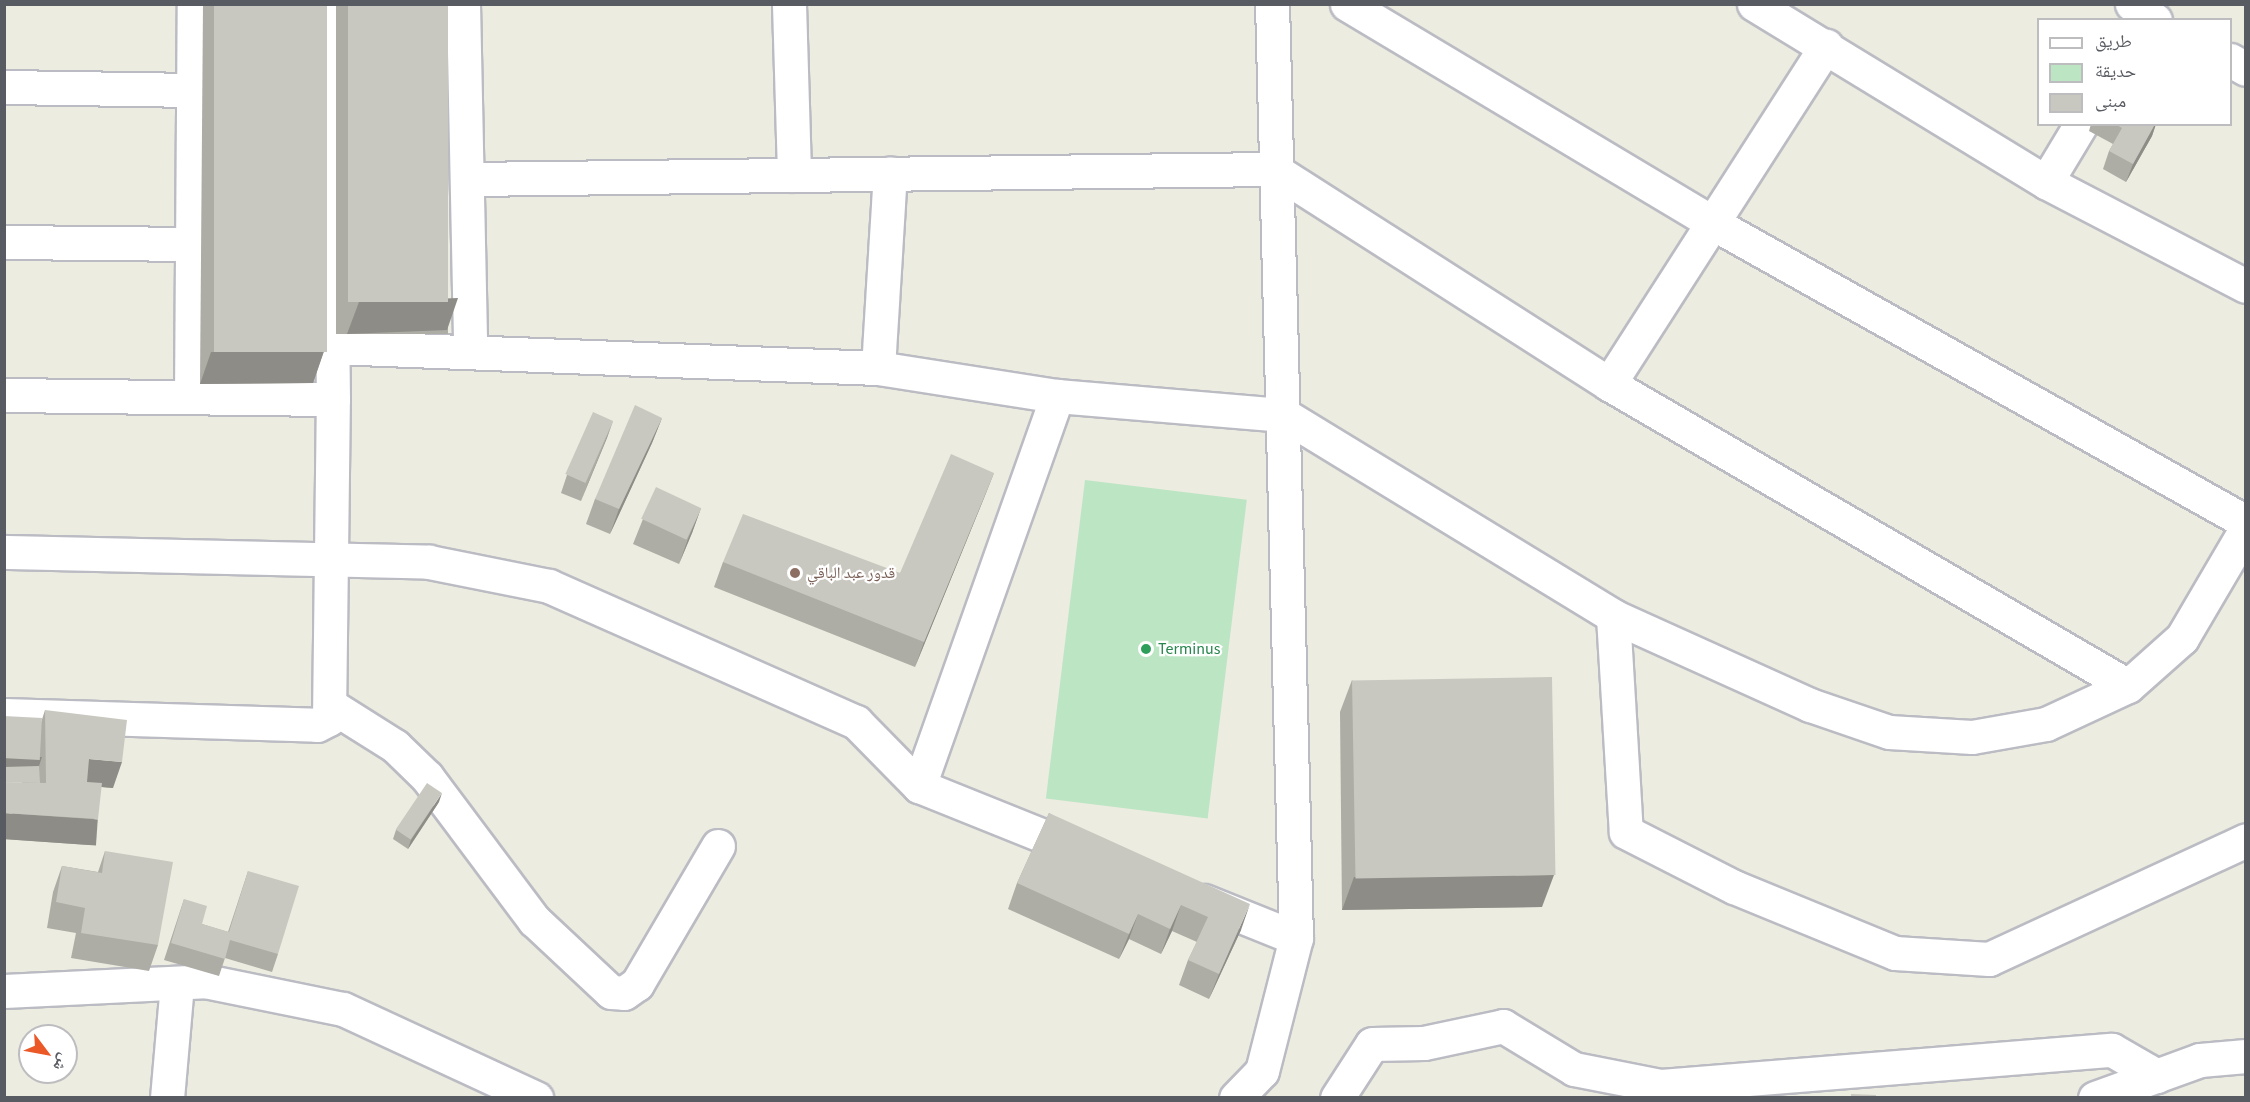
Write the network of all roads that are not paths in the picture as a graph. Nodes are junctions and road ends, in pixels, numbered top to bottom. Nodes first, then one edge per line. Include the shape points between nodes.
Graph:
1 (194, 4) edge
2 (328, 4) edge
3 (463, 4) edge
4 (789, 4) edge
5 (1272, 4) edge
6 (1347, 4) edge
7 (1754, 4) edge
8 (1826, 46) junction
9 (2232, 61) edge
10 (2246, 69) edge
11 (4, 87) edge
12 (193, 90) junction
13 (2080, 126) edge
14 (1274, 169) junction
15 (890, 173) junction
16 (794, 175) junction
17 (467, 179) junction
18 (2046, 182) junction
19 (1709, 221) junction
20 (4, 242) edge
21 (192, 244) junction
22 (2246, 286) edge
23 (333, 347) junction
24 (470, 351) junction
25 (878, 368) junction
26 (1609, 384) junction
27 (4, 395) edge
28 (1057, 396) junction
29 (191, 397) junction
30 (333, 399) junction
31 (1284, 415) junction
32 (2246, 522) edge
33 (2246, 529) edge
34 (4, 552) edge
35 (331, 559) junction
36 (1613, 616) junction
37 (2128, 686) junction
38 (333, 707) junction
39 (4, 716) edge
40 (919, 786) junction
41 (2246, 840) edge
42 (718, 846) dead end
43 (1108, 862) edge
44 (1174, 889) edge
45 (1296, 938) junction
46 (177, 982) junction
47 (4, 991) edge
48 (2246, 1056) edge
49 (2157, 1076) junction
50 (167, 1098) edge
51 (536, 1098) edge
52 (1236, 1098) edge
53 (1337, 1098) edge
54 (2095, 1098) edge

1 - 12 street
2 - 23 street
3 - 17 street
4 - 16 street
5 - 14 street
6 - 19 street
7 - 8 street
8 - 18 street
8 - 19 street
9 - 10 street
11 - 12 street
12 - 21 street
13 - 18 street
14 - 15 street
14 - 26 street
14 - 31 street
15 - 16 street
15 - 25 street
16 - 17 street
17 - 24 street
18 - 22 street
19 - 26 street
19 - 32 street
20 - 21 street
21 - 29 street
23 - 24 street
23 - 30 street
24 - 25 street
25 - 28 street
26 - 37 street
27 - 29 street
28 - 31 street
28 - 40 street
29 - 30 street
30 - 35 street
31 - 36 street
31 - 45 street
33 - 37 street via 2182,639
34 - 35 street
35 - 38 street
35 - 40 street via 429,562 549,586 856,722
36 - 37 street via 1810,705 1889,732 1972,737 2046,724
36 - 41 street via 1626,832 1734,887 1894,952 1989,959
38 - 39 street via 329,719 317,725
38 - 42 street via 395,746 427,777 534,920 611,992 624,993 637,984
40 - 43 street
44 - 45 street
45 - 52 street via 1262,1071
46 - 47 street
46 - 50 street
46 - 51 street via 205,981 343,1009
48 - 49 street via 2200,1060
49 - 53 street via 2112,1050 1661,1086 1574,1069 1503,1026 1424,1043 1372,1044
49 - 54 street

